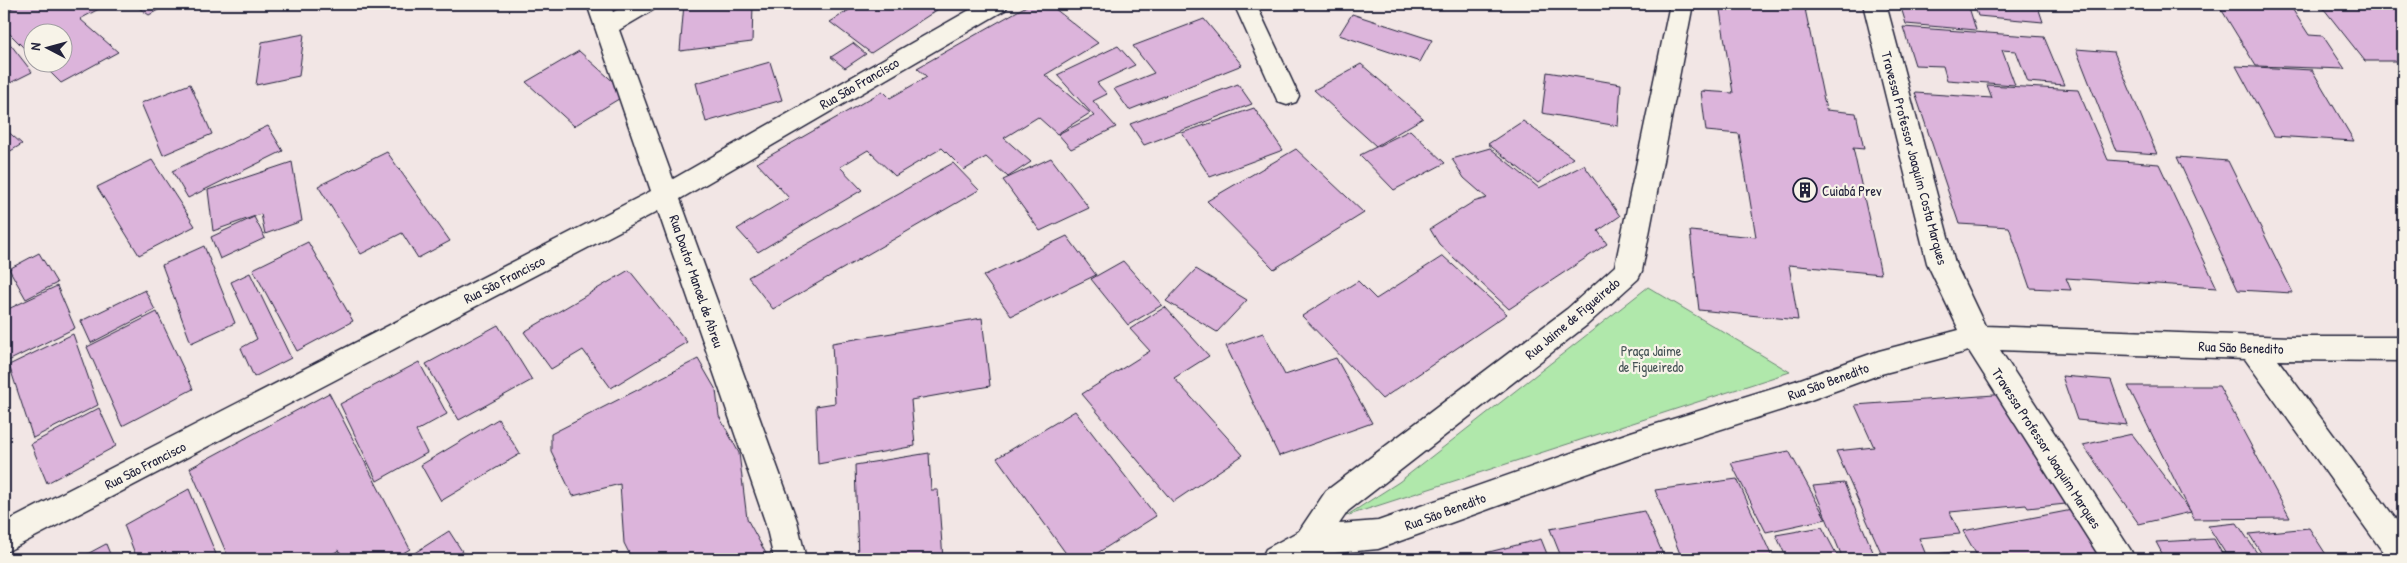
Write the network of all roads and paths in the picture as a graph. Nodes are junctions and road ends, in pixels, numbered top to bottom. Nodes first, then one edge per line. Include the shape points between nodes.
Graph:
1 (646, 4) edge
2 (997, 4) edge
3 (1244, 4) edge
4 (1681, 4) edge
5 (1875, 4) edge
6 (602, 15) edge
7 (1287, 96) dead end
8 (667, 194) junction
9 (1976, 337) junction
10 (2254, 348) junction
11 (2403, 349) edge
12 (4, 539) edge
13 (1310, 541) junction
14 (2403, 554) edge
15 (790, 559) edge
16 (1277, 559) edge
17 (2119, 559) edge

1 - 6 street
2 - 8 street, Rua São Francisco
3 - 7 street
4 - 13 street, Rua Jaime de Figueiredo via 1628,271 1577,317 1337,501
5 - 9 street, Travessa Professor Joaquim Costa Marques via 1940,263
6 - 8 street, Rua Doutor Manoel de Abreu
8 - 12 street, Rua São Francisco
8 - 15 street, Rua Doutor Manoel de Abreu via 781,521
9 - 10 street, Rua São Benedito
9 - 13 street, Rua São Benedito via 1879,363 1797,393 1631,444 1378,535
9 - 17 street, Travessa Professor Joaquim Marques
10 - 11 street, Rua São Benedito
10 - 14 street
13 - 16 street, Rua São Benedito

